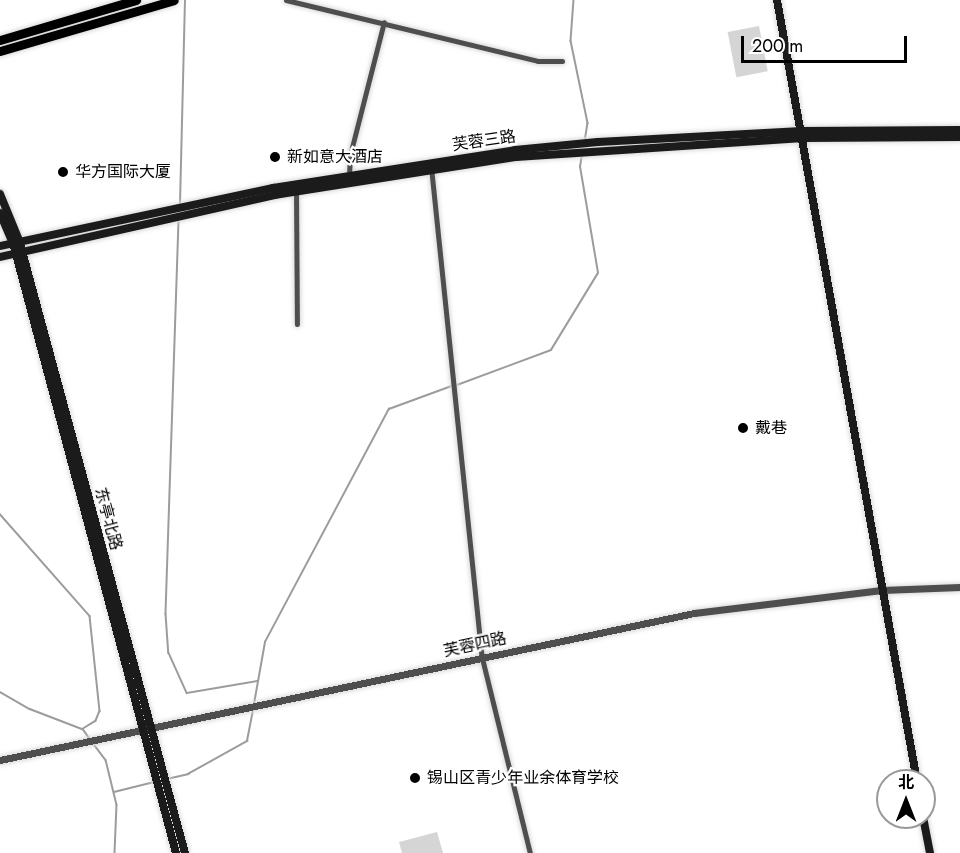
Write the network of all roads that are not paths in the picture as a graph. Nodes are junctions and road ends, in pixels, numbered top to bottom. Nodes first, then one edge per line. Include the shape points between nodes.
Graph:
1 (136, 0) edge
2 (174, 0) edge
3 (286, 0) edge
4 (777, 0) edge
5 (384, 22) junction
6 (0, 40) edge
7 (0, 51) edge
8 (562, 61) dead end
9 (960, 130) edge
10 (803, 135) junction
11 (960, 138) edge
12 (431, 166) junction
13 (349, 174) junction
14 (296, 191) junction
15 (0, 194) edge
16 (194, 208) junction
17 (0, 213) edge
18 (163, 215) junction
19 (16, 242) junction
20 (0, 246) edge
21 (19, 252) junction
22 (0, 257) edge
23 (297, 324) dead end
24 (960, 587) edge
25 (882, 590) junction
26 (482, 658) junction
27 (147, 729) junction
28 (0, 760) edge
29 (915, 769) edge
30 (163, 788) junction
31 (925, 829) edge
32 (176, 853) edge
33 (185, 853) edge
34 (530, 853) edge
35 (930, 853) edge

1 - 6 main road
2 - 7 main road
3 - 5 street
4 - 10 main road
5 - 8 street via 538,61
5 - 13 street via 350,155
9 - 10 main road, 芙蓉三路
10 - 11 main road, 芙蓉三路
10 - 12 main road, 芙蓉三路 via 598,145
10 - 25 main road
12 - 13 main road, 芙蓉三路
12 - 14 main road, 芙蓉三路
12 - 26 street
13 - 16 main road, 芙蓉三路
14 - 16 main road, 芙蓉三路
14 - 23 street
15 - 19 main road, 东亭北路
16 - 18 main road, 芙蓉三路
17 - 19 main road, 东亭北路
18 - 19 main road, 芙蓉三路
18 - 21 main road, 芙蓉三路
19 - 20 main road, 芙蓉三路
19 - 21 main road, 东亭北路
21 - 22 main road, 芙蓉三路
21 - 27 main road, 东亭北路
24 - 25 street, 芙蓉四路
25 - 26 street, 芙蓉四路 via 694,613
25 - 29 main road
26 - 27 street, 芙蓉四路
26 - 34 street
27 - 28 street, 芙蓉四路
27 - 30 main road, 东亭北路
30 - 32 main road, 东亭北路
30 - 33 main road, 东亭北路
31 - 35 main road

